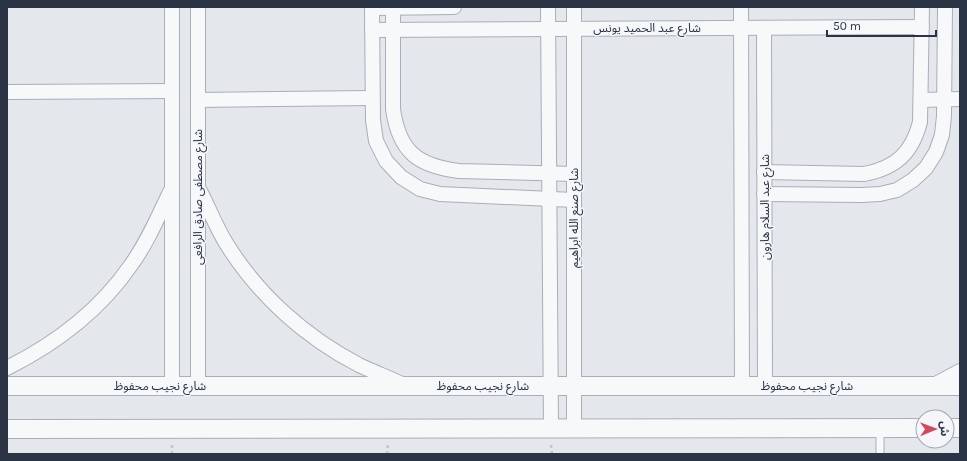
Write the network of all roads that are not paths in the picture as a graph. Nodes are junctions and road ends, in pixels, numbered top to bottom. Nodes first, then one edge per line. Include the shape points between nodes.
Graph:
1 (172, 7) edge
2 (198, 7) edge
3 (372, 7) edge
4 (393, 7) edge
5 (454, 7) edge
6 (548, 7) edge
7 (574, 7) edge
8 (741, 7) edge
9 (922, 7) edge
10 (945, 7) edge
11 (922, 27) junction
12 (741, 28) junction
13 (764, 28) junction
14 (548, 29) junction
15 (574, 29) junction
16 (372, 30) junction
17 (393, 30) junction
18 (7, 92) edge
19 (172, 92) junction
20 (372, 98) junction
21 (944, 99) junction
22 (960, 99) edge
23 (198, 100) junction
24 (920, 100) junction
25 (764, 172) junction
26 (549, 174) junction
27 (574, 174) junction
28 (172, 188) junction
29 (198, 188) junction
30 (764, 194) junction
31 (549, 199) junction
32 (574, 200) junction
33 (7, 368) edge
34 (960, 371) edge
35 (7, 386) edge
36 (172, 386) junction
37 (198, 386) junction
38 (408, 386) junction
39 (550, 386) junction
40 (574, 386) junction
41 (742, 386) junction
42 (765, 386) junction
43 (931, 386) junction
44 (960, 386) edge
45 (551, 428) junction
46 (574, 428) junction
47 (880, 428) junction
48 (915, 428) edge
49 (7, 429) edge
50 (880, 454) edge

1 - 19 street
2 - 23 street, شارع مصطفى صادق الرافعى
3 - 4 street
3 - 16 street
4 - 5 street
4 - 17 street
6 - 14 street, شارع صنع الله ابراهيم
7 - 15 street, شارع صنع الله ابراهيم
8 - 12 street, شارع عبد السلام هارون
9 - 11 street
10 - 21 street
11 - 13 street, شارع عبد الحميد يونس
11 - 24 street
12 - 13 street, شارع عبد الحميد يونس
12 - 15 street, شارع عبد الحميد يونس
12 - 41 street, شارع عبد السلام هارون
13 - 25 street, شارع عبد السلام هارون
14 - 15 street, شارع عبد الحميد يونس
14 - 17 street, شارع عبد الحميد يونس
14 - 26 street, شارع صنع الله ابراهيم
15 - 27 street, شارع صنع الله ابراهيم
16 - 17 street, شارع عبد الحميد يونس
16 - 20 street
17 - 26 street via 396,126 402,141 413,154 426,164 442,169
18 - 19 street
19 - 28 street
20 - 23 street
20 - 31 street via 376,141 386,161 401,177 420,189 460,196
21 - 22 street
21 - 24 street
21 - 30 street via 942,135 936,152 922,172 897,190 861,195
23 - 29 street, شارع مصطفى صادق الرافعى
24 - 25 street via 920,122 916,135 901,158 890,166 864,174
25 - 30 street, شارع عبد السلام هارون
26 - 27 street
26 - 31 street, شارع صنع الله ابراهيم
27 - 32 street, شارع صنع الله ابراهيم
28 - 33 street via 135,259 110,293 85,317 57,338 28,358
28 - 36 street
29 - 37 street, شارع مصطفى صادق الرافعى
29 - 38 street via 225,242 246,273 270,300 298,325 328,346 359,364
30 - 42 street, شارع عبد السلام هارون
31 - 32 street
31 - 39 street, شارع صنع الله ابراهيم
32 - 40 street, شارع صنع الله ابراهيم
34 - 43 street
35 - 36 street, شارع نجيب محفوظ
36 - 37 street, شارع نجيب محفوظ
37 - 38 street, شارع نجيب محفوظ
38 - 39 street, شارع نجيب محفوظ
39 - 40 street, شارع نجيب محفوظ
39 - 45 street, شارع صنع الله ابراهيم
40 - 41 street, شارع نجيب محفوظ
40 - 46 street, شارع صنع الله ابراهيم
41 - 42 street, شارع نجيب محفوظ
42 - 43 street, شارع نجيب محفوظ
43 - 44 street, شارع نجيب محفوظ
45 - 46 street
45 - 49 street
46 - 47 street
47 - 48 street
47 - 50 lane

